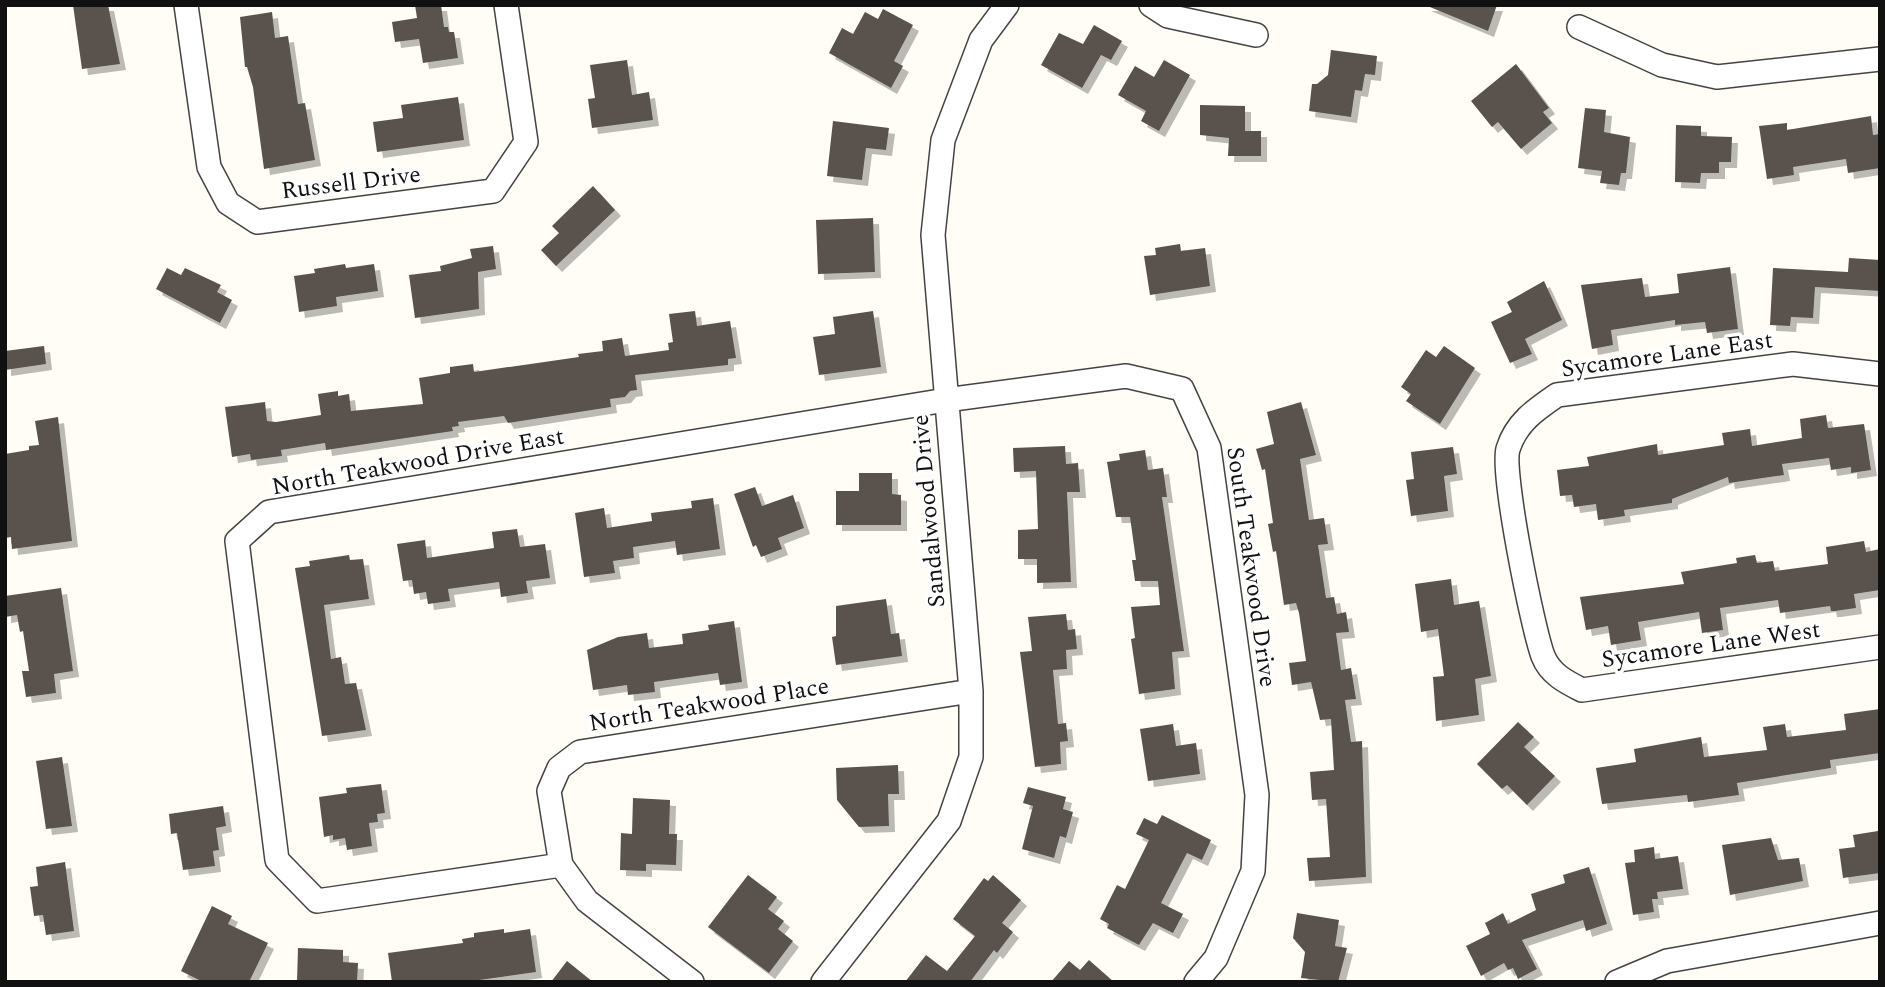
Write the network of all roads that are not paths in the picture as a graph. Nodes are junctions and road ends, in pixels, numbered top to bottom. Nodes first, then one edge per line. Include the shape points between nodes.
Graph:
1 (186, 5) edge
2 (506, 5) edge
3 (1007, 5) edge
4 (1151, 5) edge
5 (1579, 27) dead end
6 (1256, 35) dead end
7 (1880, 59) edge
8 (1880, 374) edge
9 (946, 400) junction
10 (1512, 512) joint
11 (1880, 648) edge
12 (971, 691) junction
13 (561, 865) junction
14 (1880, 923) edge
15 (692, 982) edge
16 (823, 982) edge
17 (1196, 982) edge
18 (1617, 982) edge

1 - 2 street, Russell Drive via 209,167 228,203 257,222 493,191 526,142
3 - 9 street, Sandalwood Drive via 981,40 943,140 933,235
4 - 6 street via 1168,16
5 - 7 street via 1662,65 1717,78
8 - 10 street, Sycamore Lane East via 1793,364 1557,395 1524,418 1507,451
9 - 12 street, Sandalwood Drive
9 - 13 street, North Teakwood Drive East via 268,512 237,541 277,860 290,876 317,901
9 - 17 street, South Teakwood Drive via 1126,376 1182,389 1209,448 1257,795 1253,871 1216,958
10 - 11 street, Sycamore Lane West via 1543,657 1559,679 1582,690
12 - 13 street, North Teakwood Place via 580,752 559,768 549,791
12 - 16 street, Sandalwood Drive via 971,757 949,821
13 - 15 street via 587,901
14 - 18 street via 1667,961

